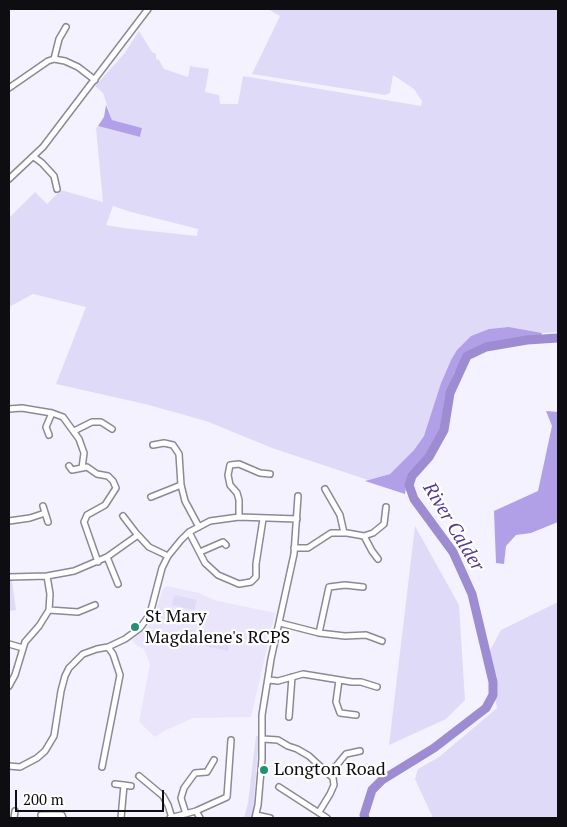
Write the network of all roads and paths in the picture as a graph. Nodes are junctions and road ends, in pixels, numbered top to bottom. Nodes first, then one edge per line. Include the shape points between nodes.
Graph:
1 (148, 9) edge
2 (66, 27) dead end
3 (54, 59) junction
4 (95, 80) junction
5 (9, 88) edge
6 (34, 157) junction
7 (9, 179) edge
8 (57, 189) dead end
9 (9, 409) edge
10 (52, 413) junction
11 (112, 429) dead end
12 (74, 431) junction
13 (49, 434) dead end
14 (153, 446) dead end
15 (68, 466) dead end
16 (82, 468) junction
17 (270, 474) dead end
18 (181, 485) junction
19 (325, 489) dead end
20 (298, 496) dead end
21 (152, 497) dead end
22 (43, 506) dead end
23 (386, 507) dead end
24 (45, 513) junction
25 (123, 516) dead end
26 (240, 517) junction
27 (263, 519) junction
28 (297, 519) junction
29 (9, 521) edge
30 (48, 522) dead end
31 (199, 527) junction
32 (189, 532) junction
33 (344, 533) junction
34 (138, 535) junction
35 (364, 536) junction
36 (226, 545) dead end
37 (294, 548) junction
38 (200, 552) junction
39 (168, 556) junction
40 (107, 557) junction
41 (378, 559) dead end
42 (98, 562) junction
43 (47, 576) junction
44 (9, 577) edge
45 (118, 584) dead end
46 (363, 587) dead end
47 (95, 605) dead end
48 (49, 610) junction
49 (280, 624) junction
50 (318, 632) junction
51 (382, 641) dead end
52 (9, 644) edge
53 (108, 647) junction
54 (23, 648) junction
55 (292, 677) junction
56 (269, 680) junction
57 (339, 680) junction
58 (9, 686) edge
59 (377, 688) dead end
60 (356, 715) dead end
61 (289, 717) dead end
62 (263, 739) junction
63 (232, 740) dead end
64 (360, 751) dead end
65 (214, 760) dead end
66 (9, 766) edge
67 (102, 767) dead end
68 (327, 772) junction
69 (139, 776) dead end
70 (115, 784) dead end
71 (124, 785) junction
72 (130, 786) dead end
73 (279, 787) dead end
74 (15, 811) dead end
75 (196, 811) junction
76 (319, 812) junction
77 (186, 814) junction
78 (40, 815) dead end
79 (256, 816) edge
80 (14, 818) edge
81 (63, 818) edge
82 (121, 818) edge
83 (171, 818) edge
84 (200, 818) edge
85 (270, 818) edge
86 (327, 818) edge

1 - 4 street
2 - 3 street
3 - 4 street via 78,67
3 - 5 street
4 - 6 street
6 - 7 street
6 - 8 street via 54,176
9 - 10 street
10 - 12 street via 64,417
10 - 13 street via 46,426
11 - 12 street via 102,422 92,422
12 - 16 street via 84,453
14 - 18 street via 173,445 179,454
15 - 16 street via 72,470
16 - 42 street via 108,476 116,488 105,506 87,515 84,522
17 - 26 street via 239,464 230,465 228,475 240,500
18 - 21 street
18 - 31 street via 185,501
19 - 33 street via 340,515
20 - 28 street
22 - 24 street
23 - 35 street via 384,524
24 - 29 street
24 - 30 street
25 - 34 street
26 - 27 street
26 - 31 street via 210,521
27 - 28 street
27 - 38 street via 256,577 251,582 239,584 218,575 205,563
28 - 37 street
31 - 32 street
32 - 38 street
32 - 39 street
33 - 35 street
33 - 37 street via 331,533 308,548
34 - 39 street via 149,547
34 - 40 street
35 - 41 street
36 - 38 street via 223,542
37 - 49 street
39 - 53 street via 150,614 140,628
40 - 42 street
40 - 45 street
42 - 43 street
43 - 44 street
43 - 48 street
46 - 50 street via 329,587
47 - 48 street via 78,612
48 - 54 street
49 - 50 street
49 - 56 street
50 - 51 street via 366,636
52 - 54 street
53 - 66 street via 83,654 64,676 54,736 45,751 20,767
53 - 67 street via 120,675
54 - 58 street
55 - 56 street
55 - 57 street via 303,674
55 - 61 street
56 - 62 street via 262,715
57 - 59 street via 361,682
57 - 60 street via 336,702 340,713
62 - 68 street via 278,740 297,749
62 - 79 street
63 - 75 street via 227,797
64 - 68 street via 346,754
65 - 77 street via 207,772 195,773 184,788 181,798
68 - 76 street via 334,785
69 - 83 street via 163,796
70 - 71 street
71 - 72 street
71 - 82 street
73 - 76 street
74 - 80 street
75 - 77 street
75 - 84 street
76 - 86 street
77 - 83 street
78 - 81 street via 62,815
79 - 85 street

